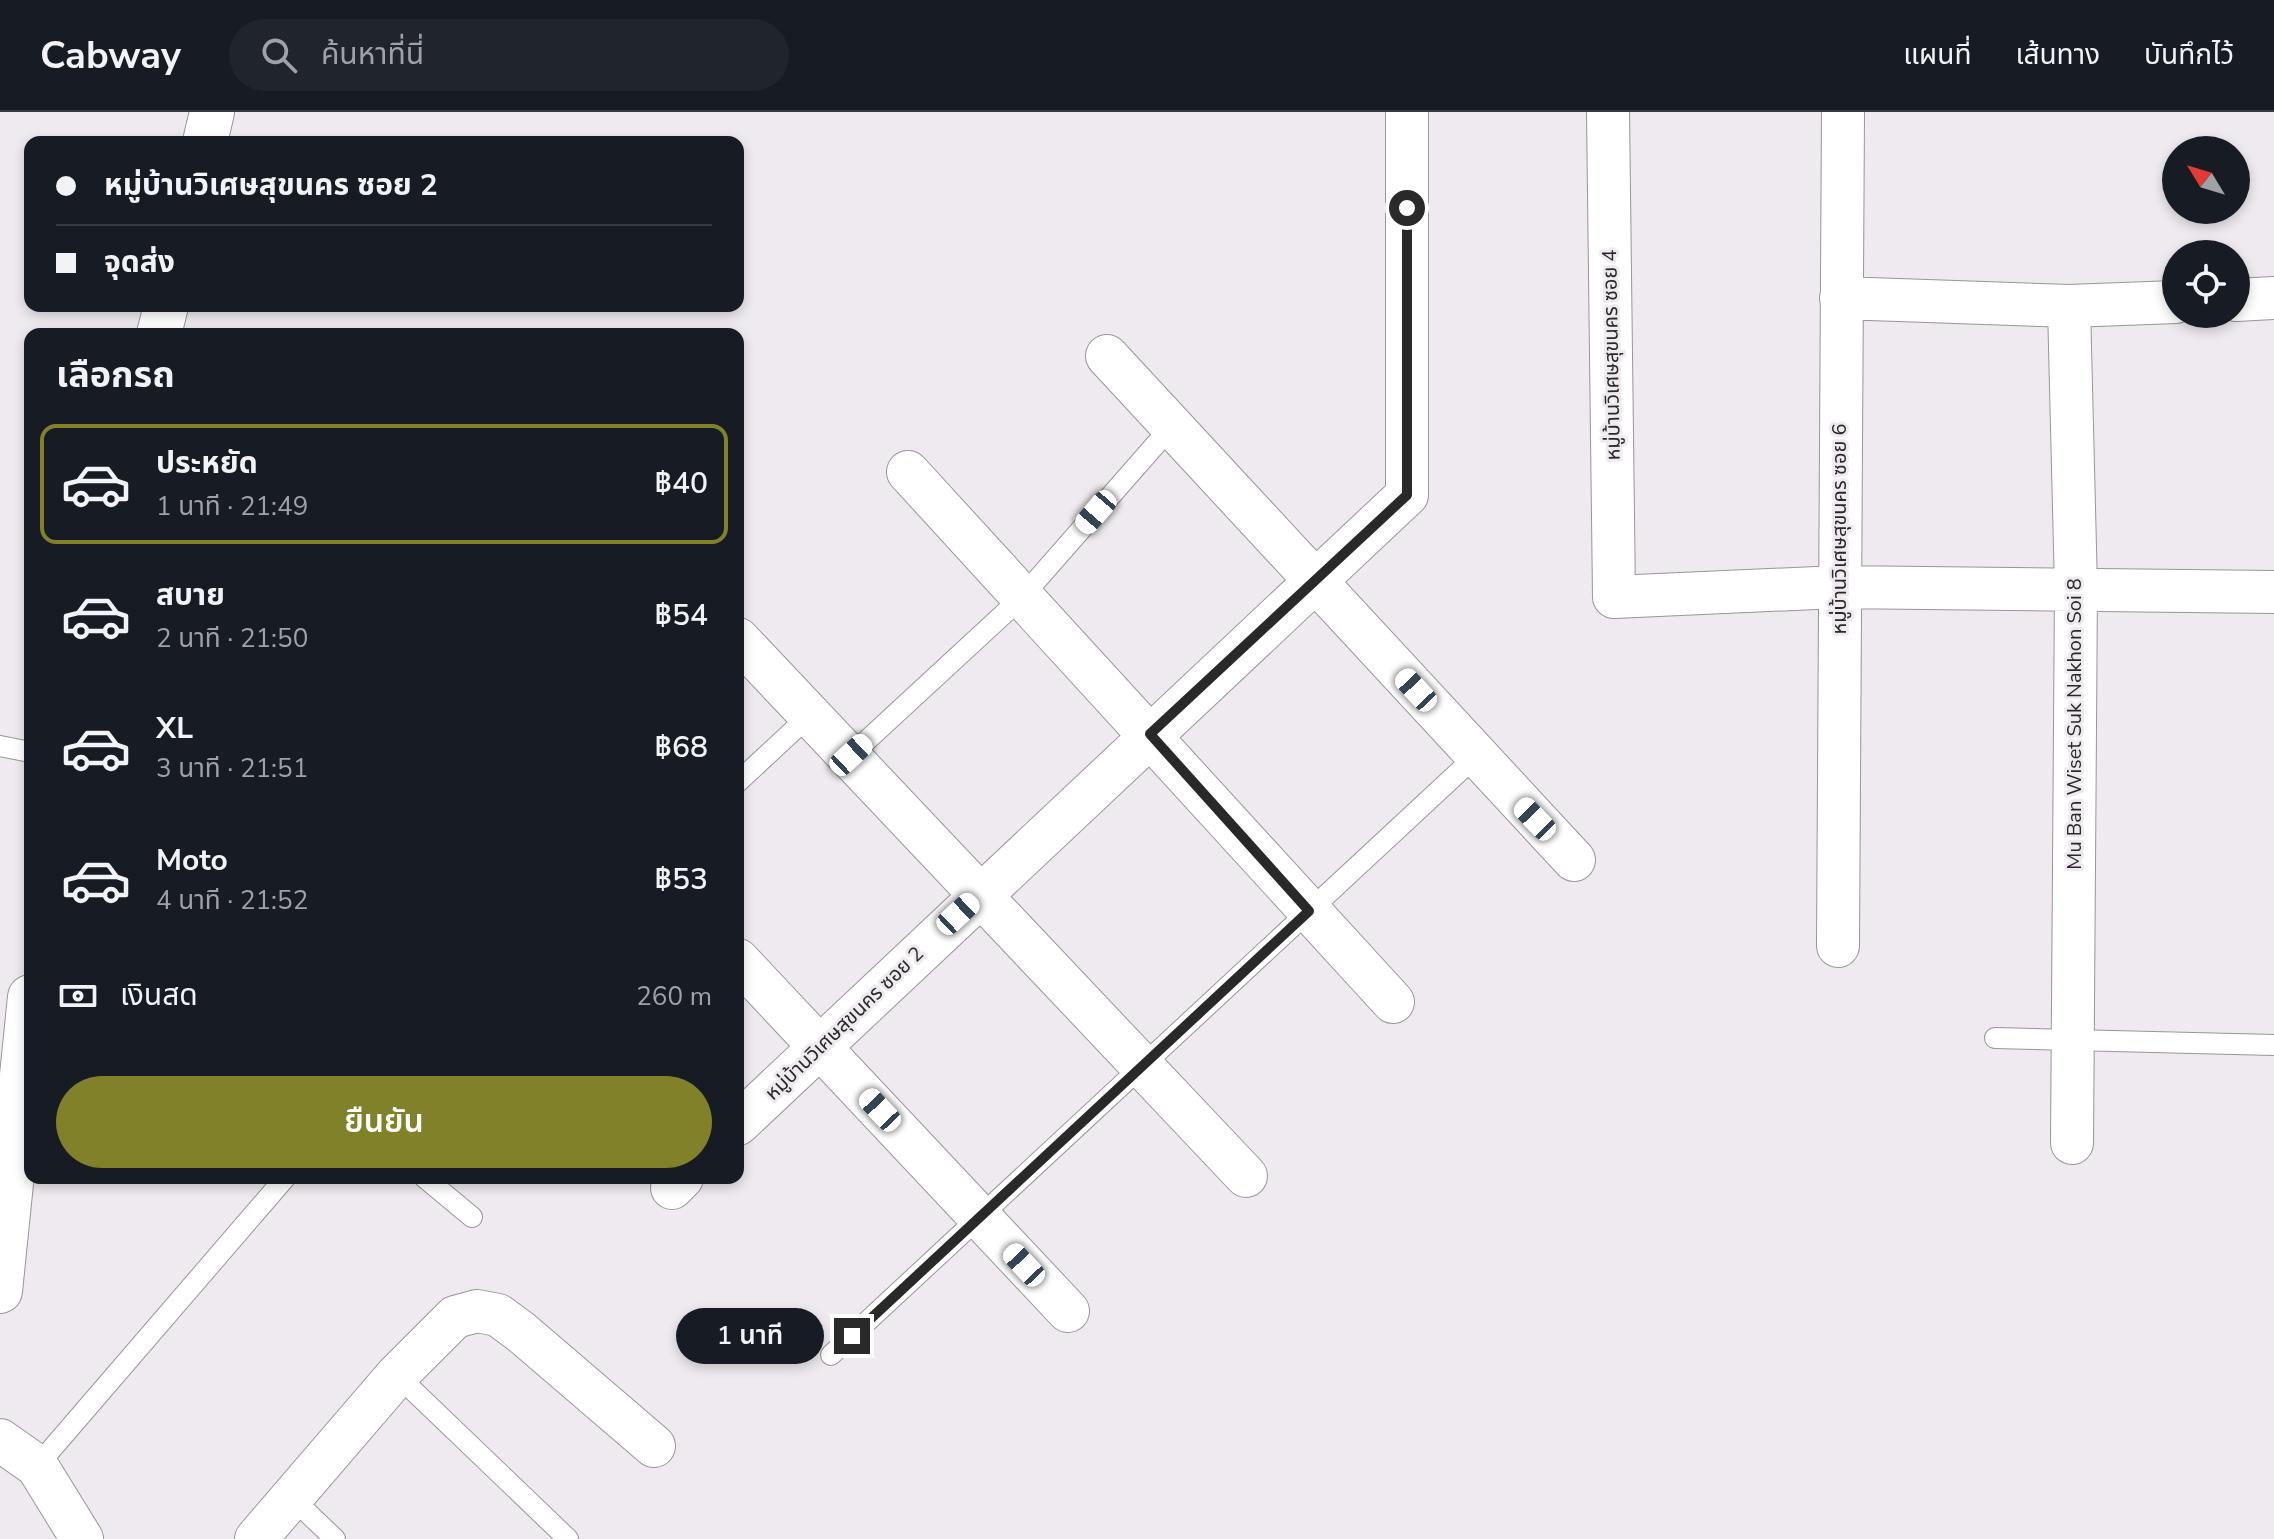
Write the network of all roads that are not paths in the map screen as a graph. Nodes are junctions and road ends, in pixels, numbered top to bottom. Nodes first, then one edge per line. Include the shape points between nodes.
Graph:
1 (212, 112) edge
2 (1407, 112) edge
3 (1608, 112) edge
4 (1843, 112) edge
5 (206, 136) edge
6 (1841, 298) junction
7 (2274, 298) edge
8 (2250, 299) edge
9 (2162, 303) edge
10 (2069, 306) junction
11 (1107, 356) dead end
12 (1171, 427) junction
13 (908, 472) dead end
14 (1316, 580) junction
15 (1838, 587) junction
16 (2076, 588) junction
17 (2274, 592) edge
18 (1021, 598) junction
19 (744, 645) edge
20 (810, 715) junction
21 (1150, 734) junction
22 (0, 746) edge
23 (24, 751) edge
24 (851, 755) junction
25 (1476, 756) junction
26 (744, 776) edge
27 (1574, 860) dead end
28 (981, 893) junction
29 (1309, 911) junction
30 (1838, 946) dead end
31 (744, 966) edge
32 (1393, 1002) dead end
33 (1995, 1038) dead end
34 (2072, 1041) junction
35 (2274, 1045) edge
36 (820, 1046) junction
37 (24, 1056) edge
38 (1140, 1067) junction
39 (744, 1118) edge
40 (2072, 1143) dead end
41 (1246, 1176) dead end
42 (280, 1184) edge
43 (432, 1184) edge
44 (472, 1217) dead end
45 (980, 1218) junction
46 (0, 1291) edge
47 (1068, 1311) dead end
48 (831, 1355) dead end
49 (397, 1375) junction
50 (0, 1440) edge
51 (654, 1446) dead end
52 (37, 1466) junction
53 (291, 1497) junction
54 (82, 1539) edge
55 (256, 1539) edge
56 (335, 1539) edge
57 (568, 1539) edge

1 - 5 street
2 - 14 street, หมู่บ้านวิเศษสุขนคร ซอย 2 via 1407,495
3 - 15 street, หมู่บ้านวิเศษสุขนคร ซอย 4 via 1614,597
4 - 6 street, หมู่บ้านวิเศษสุขนคร ซอย 6
6 - 10 street
6 - 15 street, หมู่บ้านวิเศษสุขนคร ซอย 6
7 - 8 street
9 - 10 street
10 - 16 street, Mu Ban Wiset Suk Nakhon Soi 8
11 - 12 street
12 - 14 street
12 - 18 lane
13 - 18 street
14 - 21 street, หมู่บ้านวิเศษสุขนคร ซอย 2
14 - 25 street
15 - 16 street
15 - 30 street, หมู่บ้านวิเศษสุขนคร ซอย 6
16 - 17 street
16 - 34 street, Mu Ban Wiset Suk Nakhon Soi 8
18 - 21 street
18 - 24 lane
19 - 20 street
20 - 24 street
20 - 26 lane
21 - 28 street, หมู่บ้านวิเศษสุขนคร ซอย 2
21 - 29 street
22 - 23 lane
24 - 28 street
25 - 27 street
25 - 29 lane
28 - 36 street, หมู่บ้านวิเศษสุขนคร ซอย 2
28 - 38 street
29 - 32 street
29 - 38 lane
31 - 36 street
33 - 34 lane
34 - 35 lane
34 - 40 street, Mu Ban Wiset Suk Nakhon Soi 8
36 - 39 street, หมู่บ้านวิเศษสุขนคร ซอย 2
36 - 45 street
37 - 46 street
38 - 41 street
38 - 45 lane
42 - 52 lane
43 - 44 lane
45 - 47 street
45 - 48 lane
49 - 51 street via 455,1317 477,1311 498,1315
49 - 53 street
49 - 57 lane
50 - 52 street
52 - 54 street
53 - 55 street
53 - 56 lane

